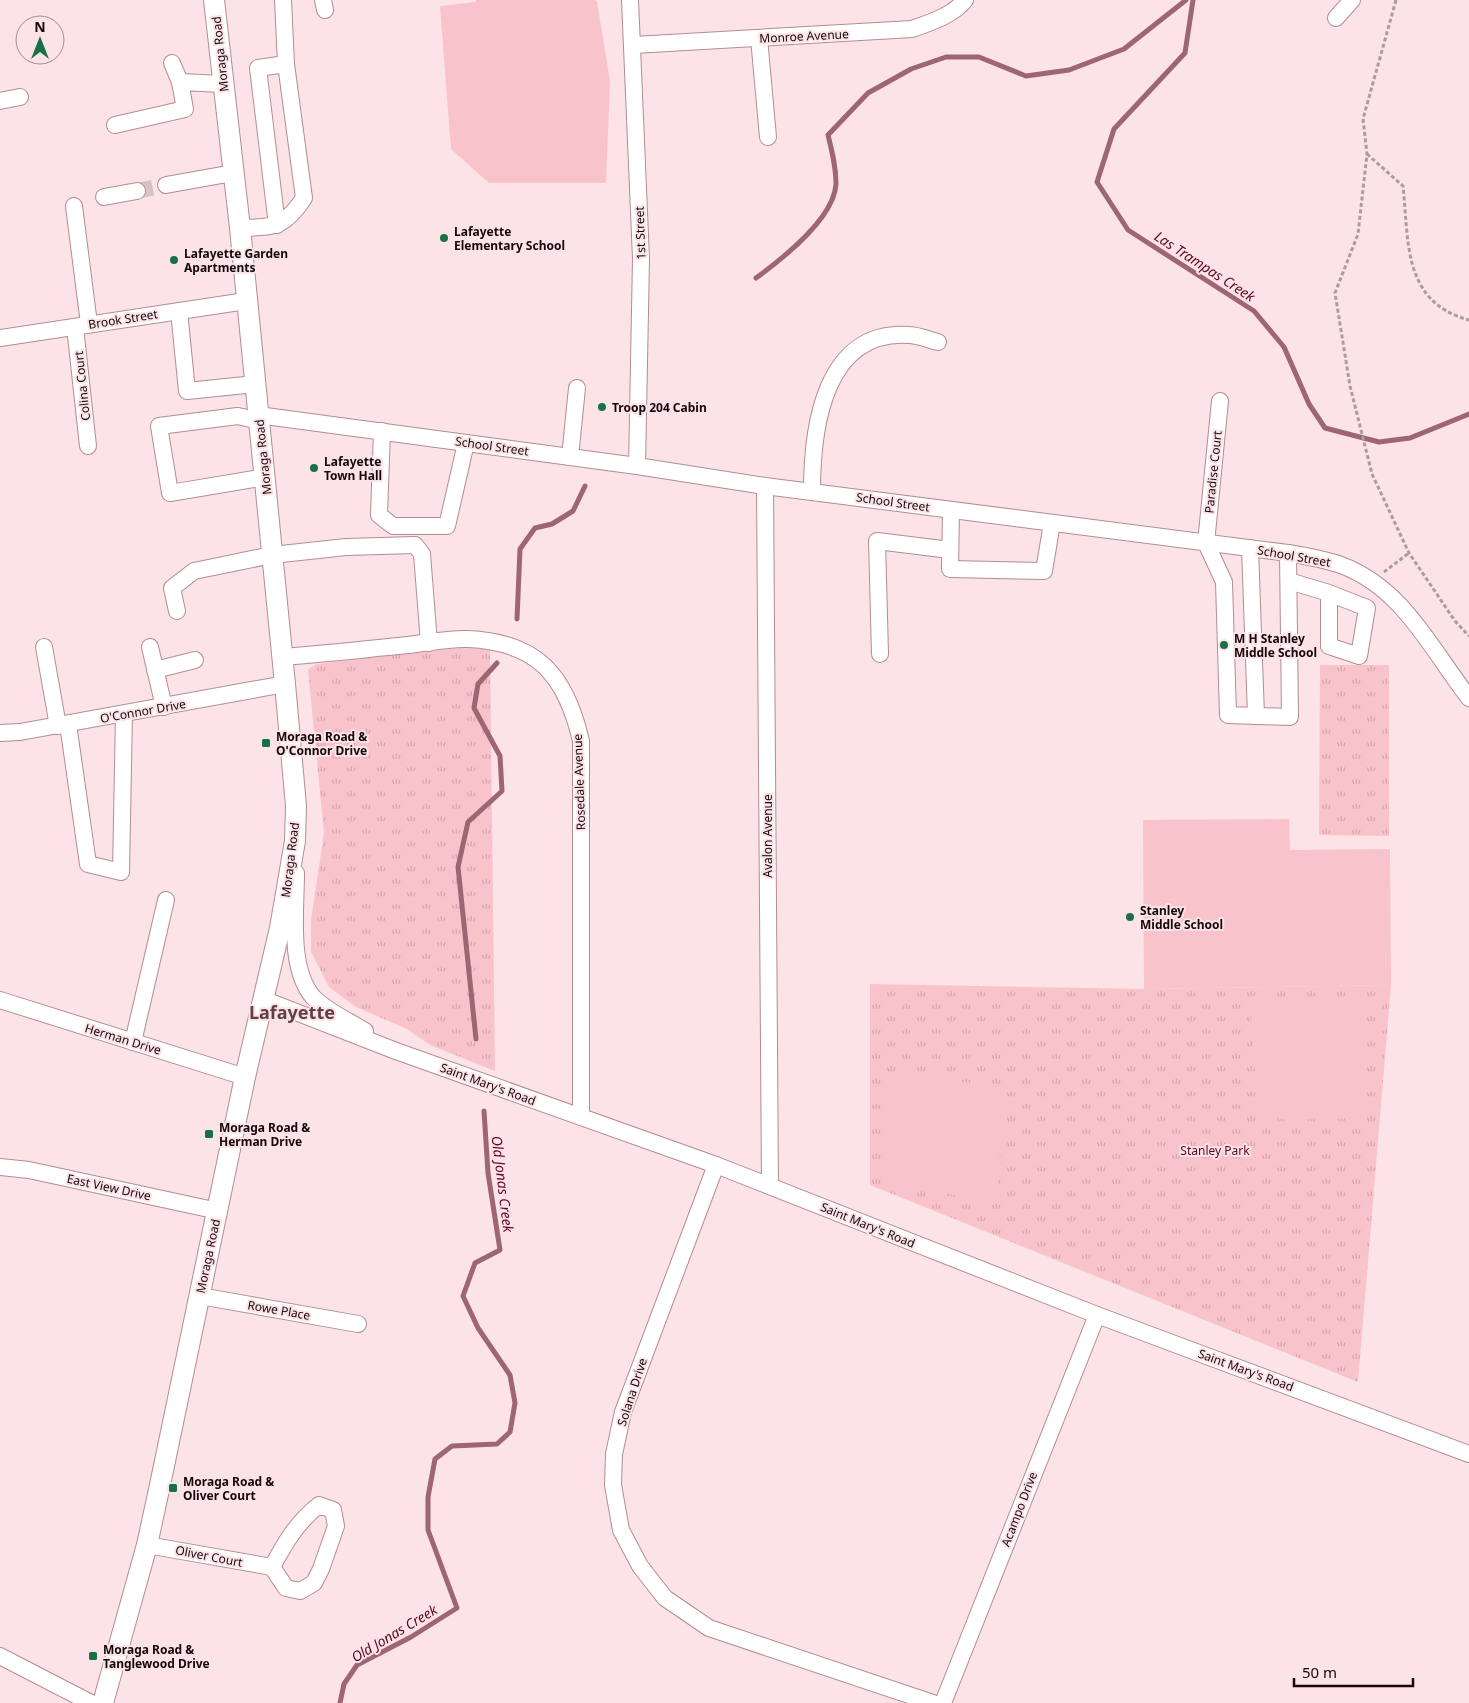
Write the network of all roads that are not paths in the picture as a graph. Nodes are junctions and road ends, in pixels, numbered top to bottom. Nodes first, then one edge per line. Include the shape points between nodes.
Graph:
1 (214, 0) edge
2 (283, 0) edge
3 (630, 0) edge
4 (965, 0) edge
5 (1352, 0) edge
6 (1336, 18) dead end
7 (759, 38) junction
8 (634, 45) junction
9 (172, 63) dead end
10 (286, 64) junction
11 (180, 82) junction
12 (223, 84) junction
13 (20, 97) dead end
14 (0, 101) edge
15 (115, 125) dead end
16 (768, 137) dead end
17 (233, 172) junction
18 (166, 185) tunnel mouth
19 (137, 191) tunnel mouth
20 (104, 197) dead end
21 (74, 206) dead end
22 (278, 225) junction
23 (240, 228) junction
24 (246, 301) junction
25 (179, 311) junction
26 (82, 326) junction
27 (0, 338) edge
28 (938, 342) dead end
29 (255, 384) junction
30 (577, 388) dead end
31 (1220, 401) dead end
32 (259, 418) junction
33 (382, 431) junction
34 (466, 443) junction
35 (88, 446) dead end
36 (570, 457) junction
37 (637, 466) junction
38 (265, 477) junction
39 (765, 486) junction
40 (812, 491) junction
41 (951, 510) junction
42 (1052, 523) junction
43 (1206, 543) junction
44 (1250, 548) junction
45 (950, 550) junction
46 (1288, 553) junction
47 (272, 555) junction
48 (1289, 581) junction
49 (1329, 593) dead end
50 (177, 612) dead end
51 (429, 643) junction
52 (44, 647) dead end
53 (150, 647) dead end
54 (880, 654) dead end
55 (282, 657) junction
56 (195, 660) dead end
57 (156, 670) junction
58 (285, 684) junction
59 (1469, 698) edge
60 (164, 707) junction
61 (124, 714) junction
62 (1256, 716) junction
63 (63, 725) junction
64 (0, 733) edge
65 (295, 841) junction
66 (166, 900) dead end
67 (0, 1000) edge
68 (265, 1000) junction
69 (133, 1042) junction
70 (396, 1052) junction
71 (245, 1077) junction
72 (581, 1117) junction
73 (716, 1166) junction
74 (0, 1167) edge
75 (770, 1186) junction
76 (218, 1211) junction
77 (200, 1296) junction
78 (1096, 1315) junction
79 (358, 1324) dead end
80 (1469, 1454) edge
81 (147, 1545) junction
82 (272, 1567) junction
83 (0, 1656) edge
84 (91, 1703) edge
85 (103, 1703) edge
86 (933, 1703) edge
87 (943, 1703) edge

1 - 12 main road, Moraga Road
2 - 10 street
3 - 8 street, 1st Street
4 - 7 street, Monroe Avenue via 932,22 912,29
5 - 6 street
7 - 8 street, Monroe Avenue
7 - 16 street
8 - 37 street, 1st Street via 641,259
9 - 11 street
10 - 22 street via 304,198 292,216
10 - 22 street via 258,68
11 - 12 street
11 - 15 street via 185,109
12 - 17 main road, Moraga Road
13 - 14 street
17 - 18 street
17 - 23 main road, Moraga Road
19 - 20 street
21 - 26 street, Colina Court
22 - 23 street
23 - 24 main road, Moraga Road
24 - 25 street, Brook Street
24 - 29 main road, Moraga Road
25 - 26 street, Brook Street
25 - 29 street via 187,391
26 - 27 street, Brook Street
26 - 35 street, Colina Court
28 - 40 street via 910,335 885,336 863,344 847,356 825,390 819,411
29 - 32 main road, Moraga Road
30 - 36 street
31 - 43 street, Paradise Court
32 - 33 street, School Street
32 - 38 main road, Moraga Road
32 - 38 street, School Street via 238,416 160,426 170,493
33 - 34 street, School Street
33 - 34 street via 379,515 393,526 447,526
34 - 36 street, School Street
36 - 37 street, School Street
37 - 39 street, School Street
38 - 47 main road, Moraga Road
39 - 40 street, School Street
39 - 75 street, Avalon Avenue
40 - 41 street, School Street
41 - 42 street, School Street
41 - 45 street
42 - 43 street, School Street
42 - 45 street via 1044,571 950,569
43 - 44 street, School Street
43 - 62 street via 1224,582 1228,715
44 - 46 street, School Street
44 - 62 street
45 - 54 street via 877,541
46 - 48 street
46 - 59 street, School Street via 1342,565 1371,582 1408,612
47 - 50 street via 194,571 172,588
47 - 51 street via 346,547 415,545 422,554
47 - 55 main road, Moraga Road
48 - 49 street
48 - 62 street via 1290,717
51 - 55 street, Rosedale Avenue
51 - 72 street, Rosedale Avenue via 467,639 503,642 526,651 546,666 575,714 581,741
52 - 63 street
53 - 57 street
55 - 58 main road, Moraga Road
56 - 57 street
57 - 60 street
58 - 60 street, O'Connor Drive
58 - 65 main road, Moraga Road via 296,806
60 - 61 street, O'Connor Drive
61 - 63 street, O'Connor Drive
61 - 63 street via 121,872 88,864
63 - 64 street, O'Connor Drive
65 - 68 main road, Moraga Road
65 - 70 street via 296,943 301,978 314,998
66 - 69 street
67 - 69 street, Herman Drive
68 - 70 street, Saint Mary's Road
68 - 71 main road, Moraga Road
69 - 71 street, Herman Drive
70 - 72 street, Saint Mary's Road
71 - 76 main road, Moraga Road
72 - 73 street, Saint Mary's Road
73 - 75 street, Saint Mary's Road
73 - 86 street, Solana Drive via 623,1412 614,1454 613,1485 621,1530 640,1566 665,1598 709,1628
74 - 76 street, East View Drive via 29,1170
75 - 78 street, Saint Mary's Road
76 - 77 main road, Moraga Road
77 - 79 street, Rowe Place
77 - 81 main road, Moraga Road
78 - 80 street, Saint Mary's Road
78 - 87 street, Acampo Drive
81 - 82 street, Oliver Court
81 - 85 main road, Moraga Road
82 - 82 street via 286,1588 300,1592 314,1583 336,1526 333,1510 319,1505 303,1517
83 - 84 street

